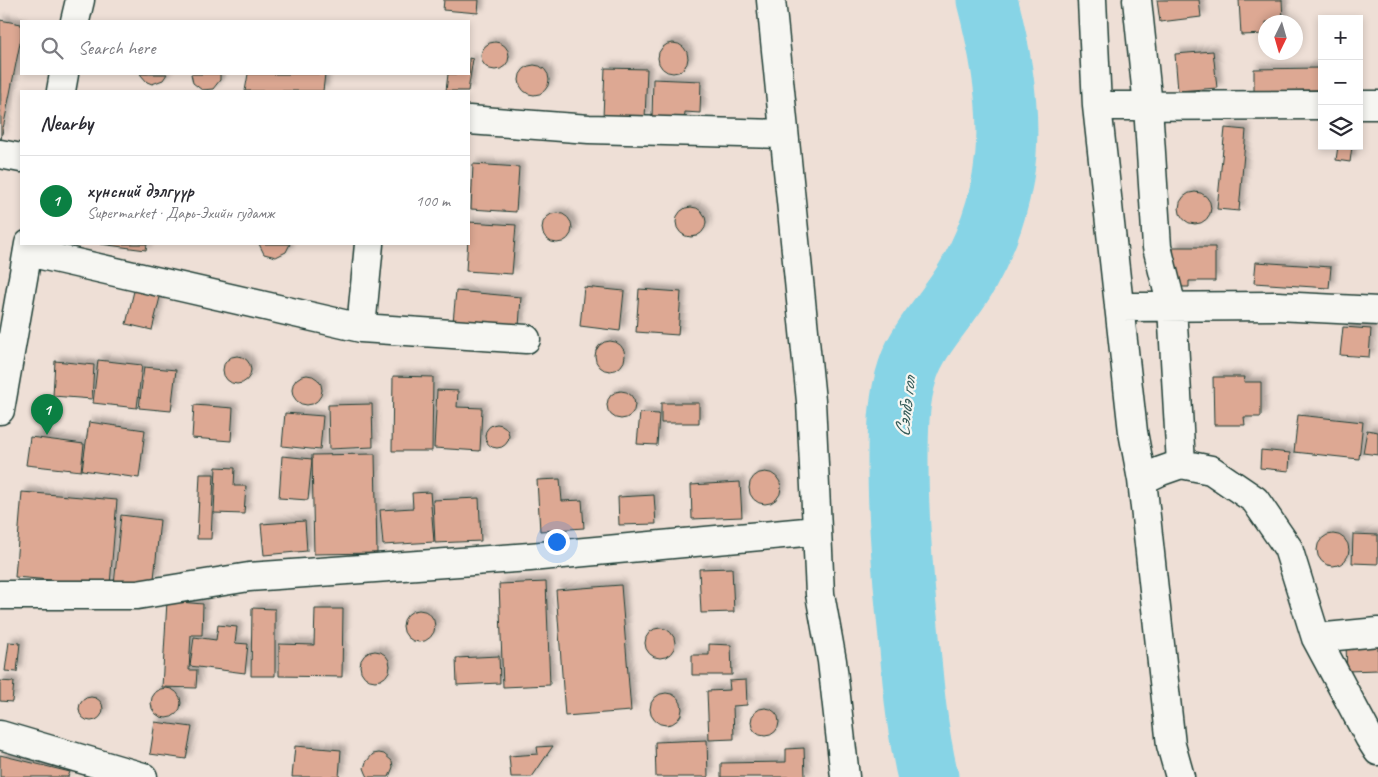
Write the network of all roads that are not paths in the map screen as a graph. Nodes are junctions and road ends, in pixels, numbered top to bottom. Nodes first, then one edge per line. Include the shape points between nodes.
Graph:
1 (80, 0) edge
2 (771, 0) edge
3 (1092, 0) edge
4 (1137, 0) edge
5 (75, 20) edge
6 (64, 75) edge
7 (61, 90) edge
8 (1318, 105) edge
9 (1363, 105) edge
10 (1378, 105) edge
11 (1097, 106) junction
12 (1148, 106) junction
13 (470, 120) edge
14 (784, 134) junction
15 (0, 154) edge
16 (20, 158) edge
17 (369, 245) edge
18 (29, 248) edge
19 (1119, 307) junction
20 (1172, 307) junction
21 (1378, 312) edge
22 (361, 328) junction
23 (526, 339) dead end
24 (0, 410) edge
25 (1181, 464) junction
26 (1142, 480) junction
27 (816, 531) junction
28 (0, 595) edge
29 (1378, 632) edge
30 (1316, 638) junction
31 (0, 735) edge
32 (1378, 751) edge
33 (143, 777) edge
34 (845, 777) edge
35 (1180, 777) edge

1 - 5 street
2 - 14 street
3 - 11 street
4 - 12 street
6 - 7 street
8 - 12 street
9 - 10 street
11 - 12 street
11 - 19 street
12 - 20 street via 1157,247
13 - 14 street via 589,129
14 - 27 street via 811,401
15 - 16 street
17 - 22 street
18 - 22 street
18 - 24 street
19 - 20 street
19 - 26 street via 1133,432
20 - 21 street via 1277,306
20 - 25 street
22 - 23 street
25 - 26 street
25 - 30 street via 1212,470 1255,500 1288,548
26 - 35 street via 1171,745
27 - 28 street via 530,557 249,577 137,595
27 - 34 street via 820,594 832,661
29 - 30 street
30 - 32 street
31 - 33 street

